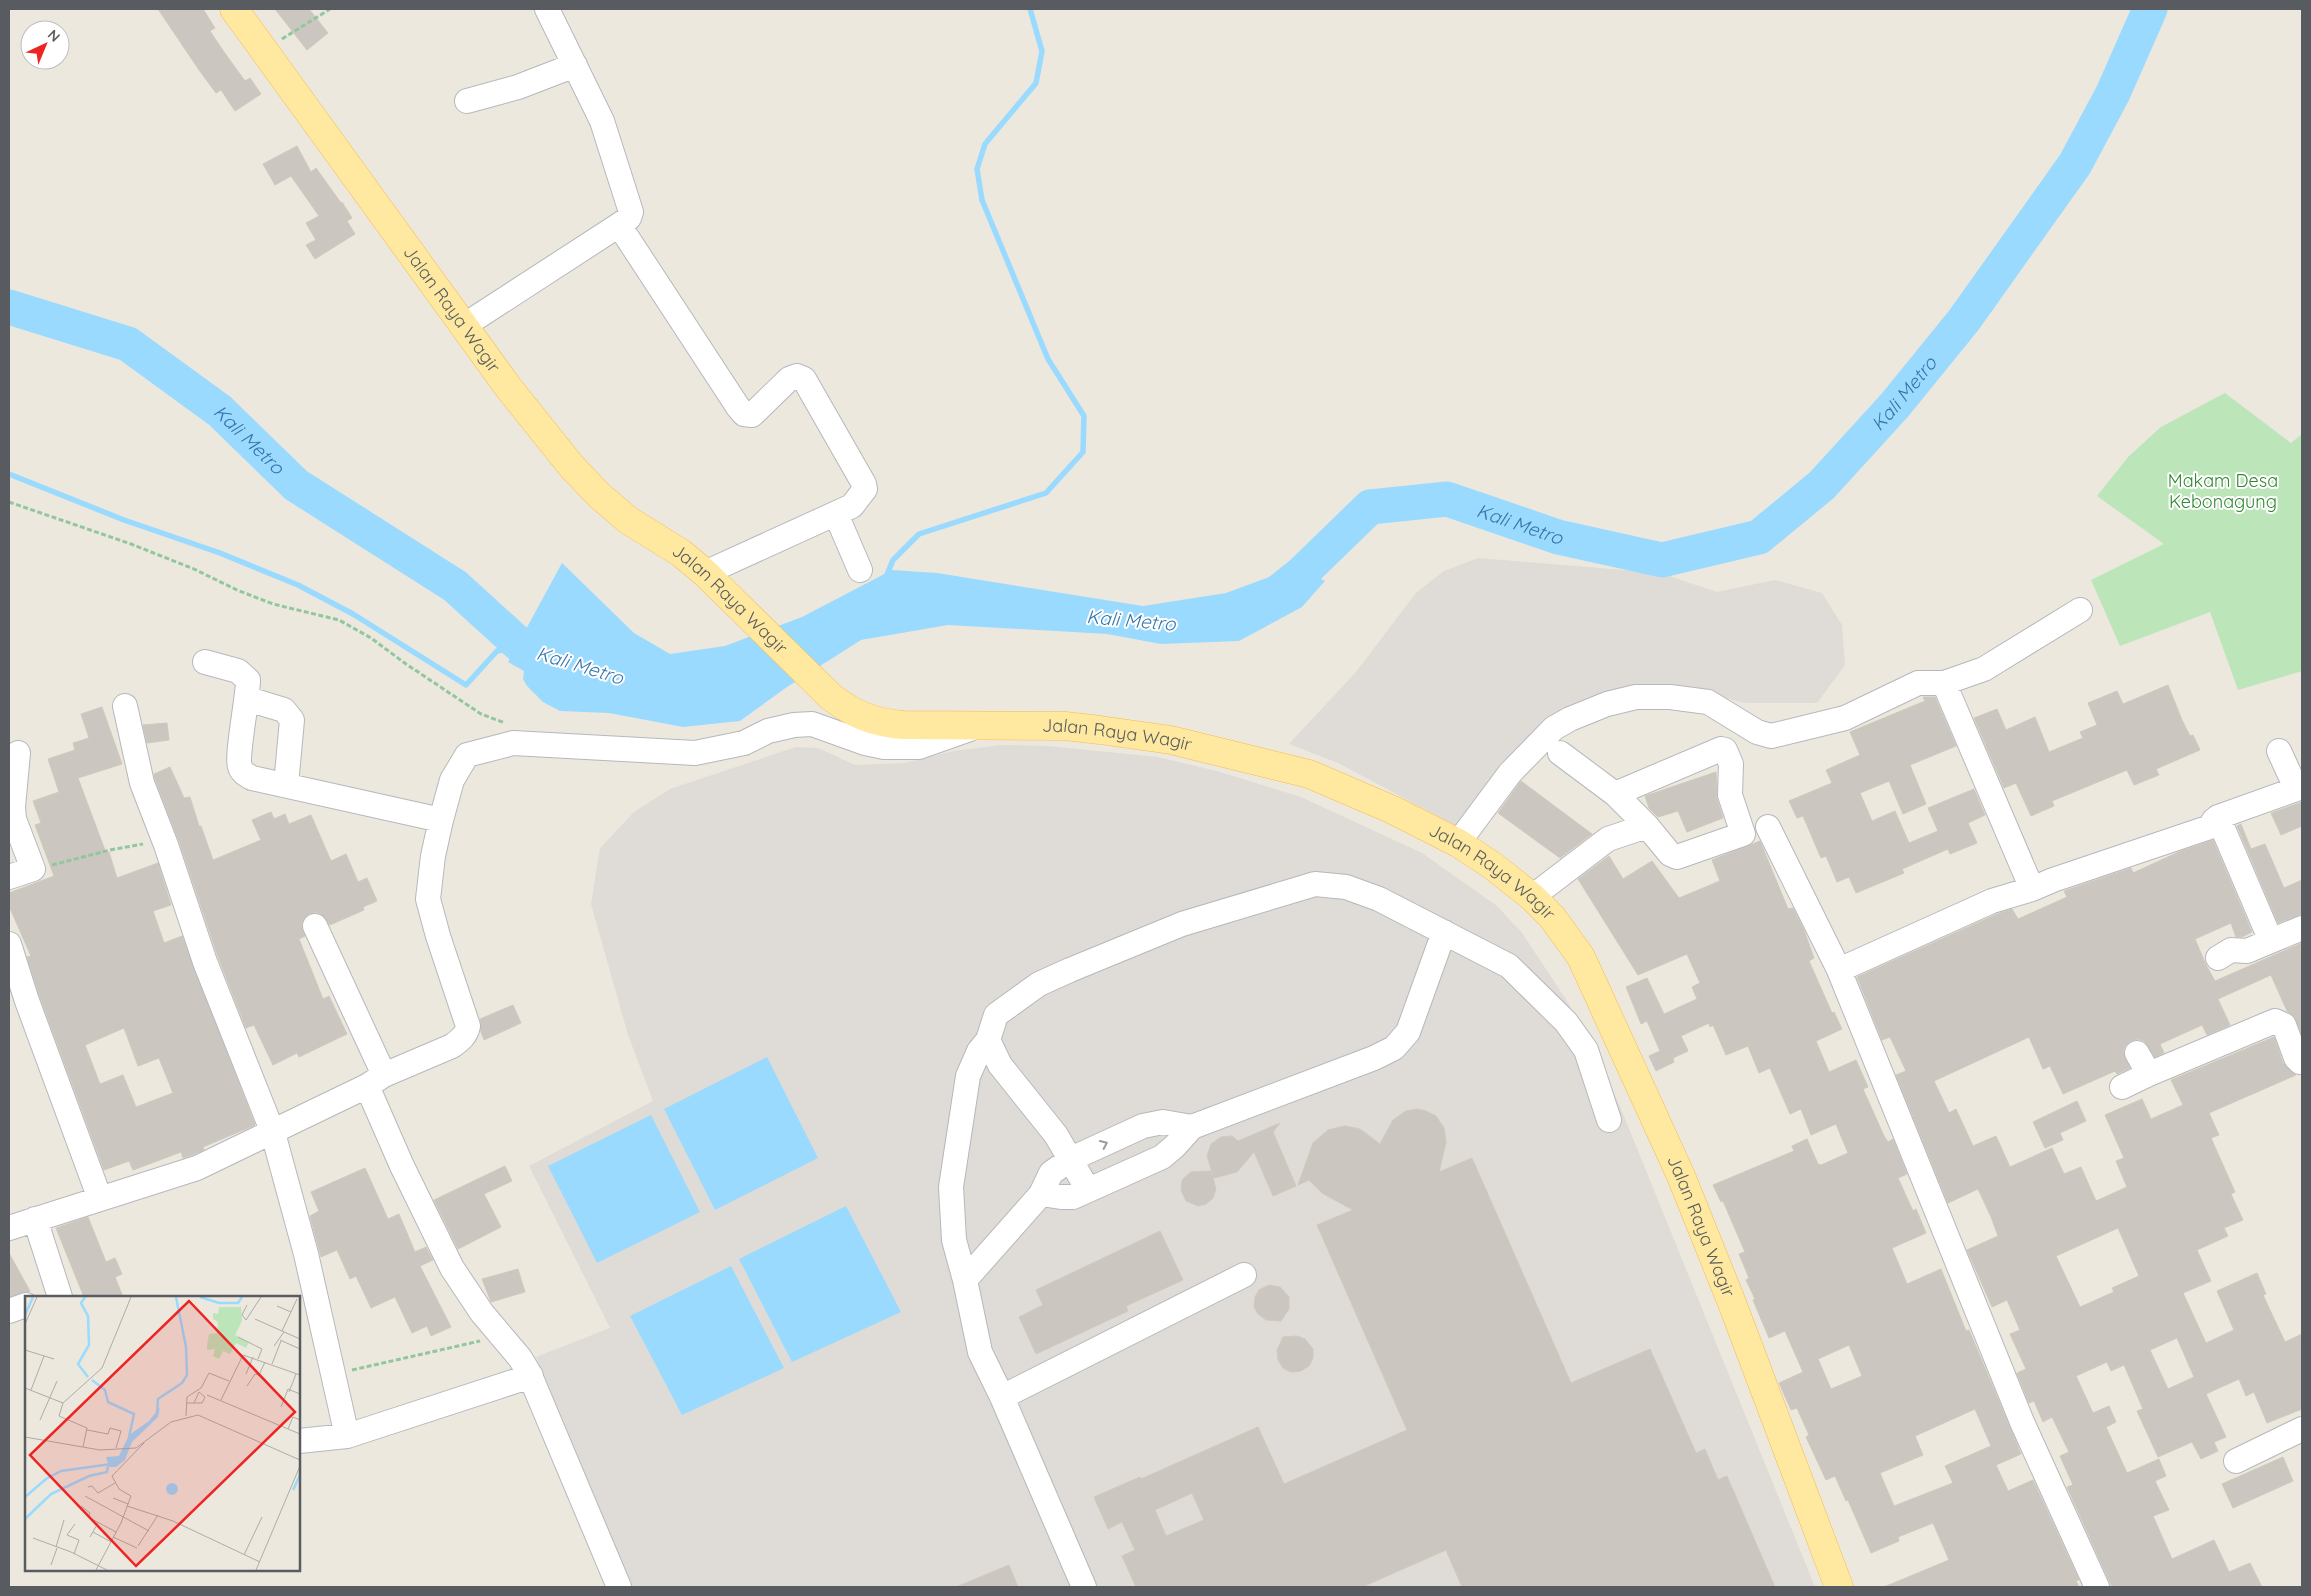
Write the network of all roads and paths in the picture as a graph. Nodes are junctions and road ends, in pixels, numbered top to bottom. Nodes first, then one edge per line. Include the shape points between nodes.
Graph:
1 (234, 9) edge
2 (330, 9) edge
3 (547, 9) edge
4 (265, 51) junction
5 (574, 65) junction
6 (468, 101) dead end
7 (619, 225) junction
8 (464, 325) junction
9 (9, 502) edge
10 (836, 514) junction
11 (860, 570) dead end
12 (705, 573) junction
13 (2080, 610) dead end
14 (205, 662) dead end
15 (1944, 683) junction
16 (248, 698) junction
17 (126, 706) dead end
18 (509, 725) dead end
19 (976, 726) junction
20 (2278, 751) dead end
21 (18, 753) dead end
22 (1560, 753) dead end
23 (286, 785) junction
24 (2299, 788) edge
25 (1621, 800) junction
26 (2218, 817) junction
27 (441, 820) junction
28 (1647, 826) junction
29 (1768, 827) dead end
30 (1608, 839) junction
31 (1458, 844) junction
32 (166, 845) junction
33 (33, 869) junction
34 (9, 877) edge
35 (2032, 889) junction
36 (1532, 897) junction
37 (315, 926) dead end
38 (2302, 928) edge
39 (1444, 932) junction
40 (2271, 941) junction
41 (9, 944) edge
42 (2218, 958) dead end
43 (1839, 970) junction
44 (18, 1004) edge
45 (988, 1040) junction
46 (2137, 1053) dead end
47 (2302, 1062) edge
48 (2149, 1074) junction
49 (375, 1080) junction
50 (2122, 1087) dead end
51 (1610, 1120) dead end
52 (1192, 1127) junction
53 (273, 1133) junction
54 (1071, 1159) junction
55 (1088, 1190) junction
56 (1041, 1194) junction
57 (100, 1199) junction
58 (35, 1219) junction
59 (9, 1228) edge
60 (1244, 1275) dead end
61 (965, 1280) junction
62 (55, 1296) edge
63 (25, 1304) edge
64 (9, 1311) edge
65 (500, 1336) junction
66 (334, 1375) junction
67 (531, 1376) junction
68 (1002, 1397) junction
69 (2302, 1429) edge
70 (347, 1436) junction
71 (300, 1441) edge
72 (2236, 1461) dead end
73 (619, 1587) edge
74 (1084, 1587) edge
75 (1839, 1587) edge
76 (2097, 1587) edge

1 - 4 main road, Jalan Raya Wagir
2 - 4 path
3 - 5 street
4 - 8 main road, Jalan Raya Wagir
5 - 6 street via 518,87
5 - 7 street via 602,121 631,207 629,218
7 - 8 street
7 - 10 street via 744,414 752,415 789,379 796,376 808,384 864,484 860,498
8 - 12 main road, Jalan Raya Wagir via 538,426 600,496 628,520 681,553
9 - 18 path via 140,548 273,604 339,620 372,638 481,714
10 - 11 street
10 - 12 street
12 - 19 main road, Jalan Raya Wagir via 831,697 851,712 881,723
13 - 15 street via 1984,669
14 - 16 street via 244,675 248,680
15 - 31 street via 1918,683 1845,718 1771,736 1757,732 1708,702 1636,697 1607,704 1570,719 1549,733 1510,773
15 - 35 street
16 - 23 street via 284,710 292,720
16 - 23 street via 240,766 252,778
17 - 32 street via 142,783
19 - 27 street via 918,747 884,747 812,724 768,731 744,743 695,753 513,743 467,755 452,780
19 - 31 main road, Jalan Raya Wagir via 1066,726 1171,740 1240,756 1309,774 1342,787
20 - 24 street
21 - 33 street via 14,819
22 - 25 street
23 - 27 street
24 - 26 street
25 - 28 street
25 - 28 street via 1721,749 1725,750 1731,764 1730,795 1743,834 1677,857 1670,854
25 - 30 street
26 - 35 street via 2210,827
26 - 40 street
27 - 49 street via 428,899 468,1026 467,1032 452,1046
28 - 30 street
29 - 43 street
30 - 36 street
31 - 36 main road, Jalan Raya Wagir
32 - 33 path via 125,847
32 - 53 street via 205,962
33 - 34 street
35 - 43 street via 1992,901
36 - 75 main road, Jalan Raya Wagir via 1552,917 1581,957 1677,1167
37 - 49 street
38 - 40 street
39 - 45 street via 1380,899 1346,887 1315,884 1182,924 1039,984 996,1015
39 - 51 street via 1510,966 1566,1022 1586,1050
39 - 52 street via 1408,1032 1394,1048
40 - 42 street via 2247,951 2231,950
41 - 44 street
43 - 76 street via 2022,1422
44 - 57 street
45 - 54 street via 1000,1065
45 - 61 street via 979,1051 968,1076 951,1187 954,1240
46 - 48 street
47 - 48 street via 2296,1058 2284,1025 2275,1021
48 - 50 street
49 - 53 street
49 - 65 street via 402,1166 452,1268
54 -> 52 street via 1143,1126 1163,1122
52 - 55 street via 1162,1157
53 - 57 street via 198,1168
53 - 66 street
54 - 55 street
54 - 56 street via 1051,1173
55 - 56 street via 1073,1197
56 - 61 street
57 - 58 street
58 - 59 street
58 - 62 street
60 - 68 street
61 - 68 street via 980,1352
63 - 64 street
65 - 66 path
65 - 67 street
66 - 70 street
67 - 70 street
67 - 73 street
68 - 74 street
69 - 72 street
70 - 71 street

